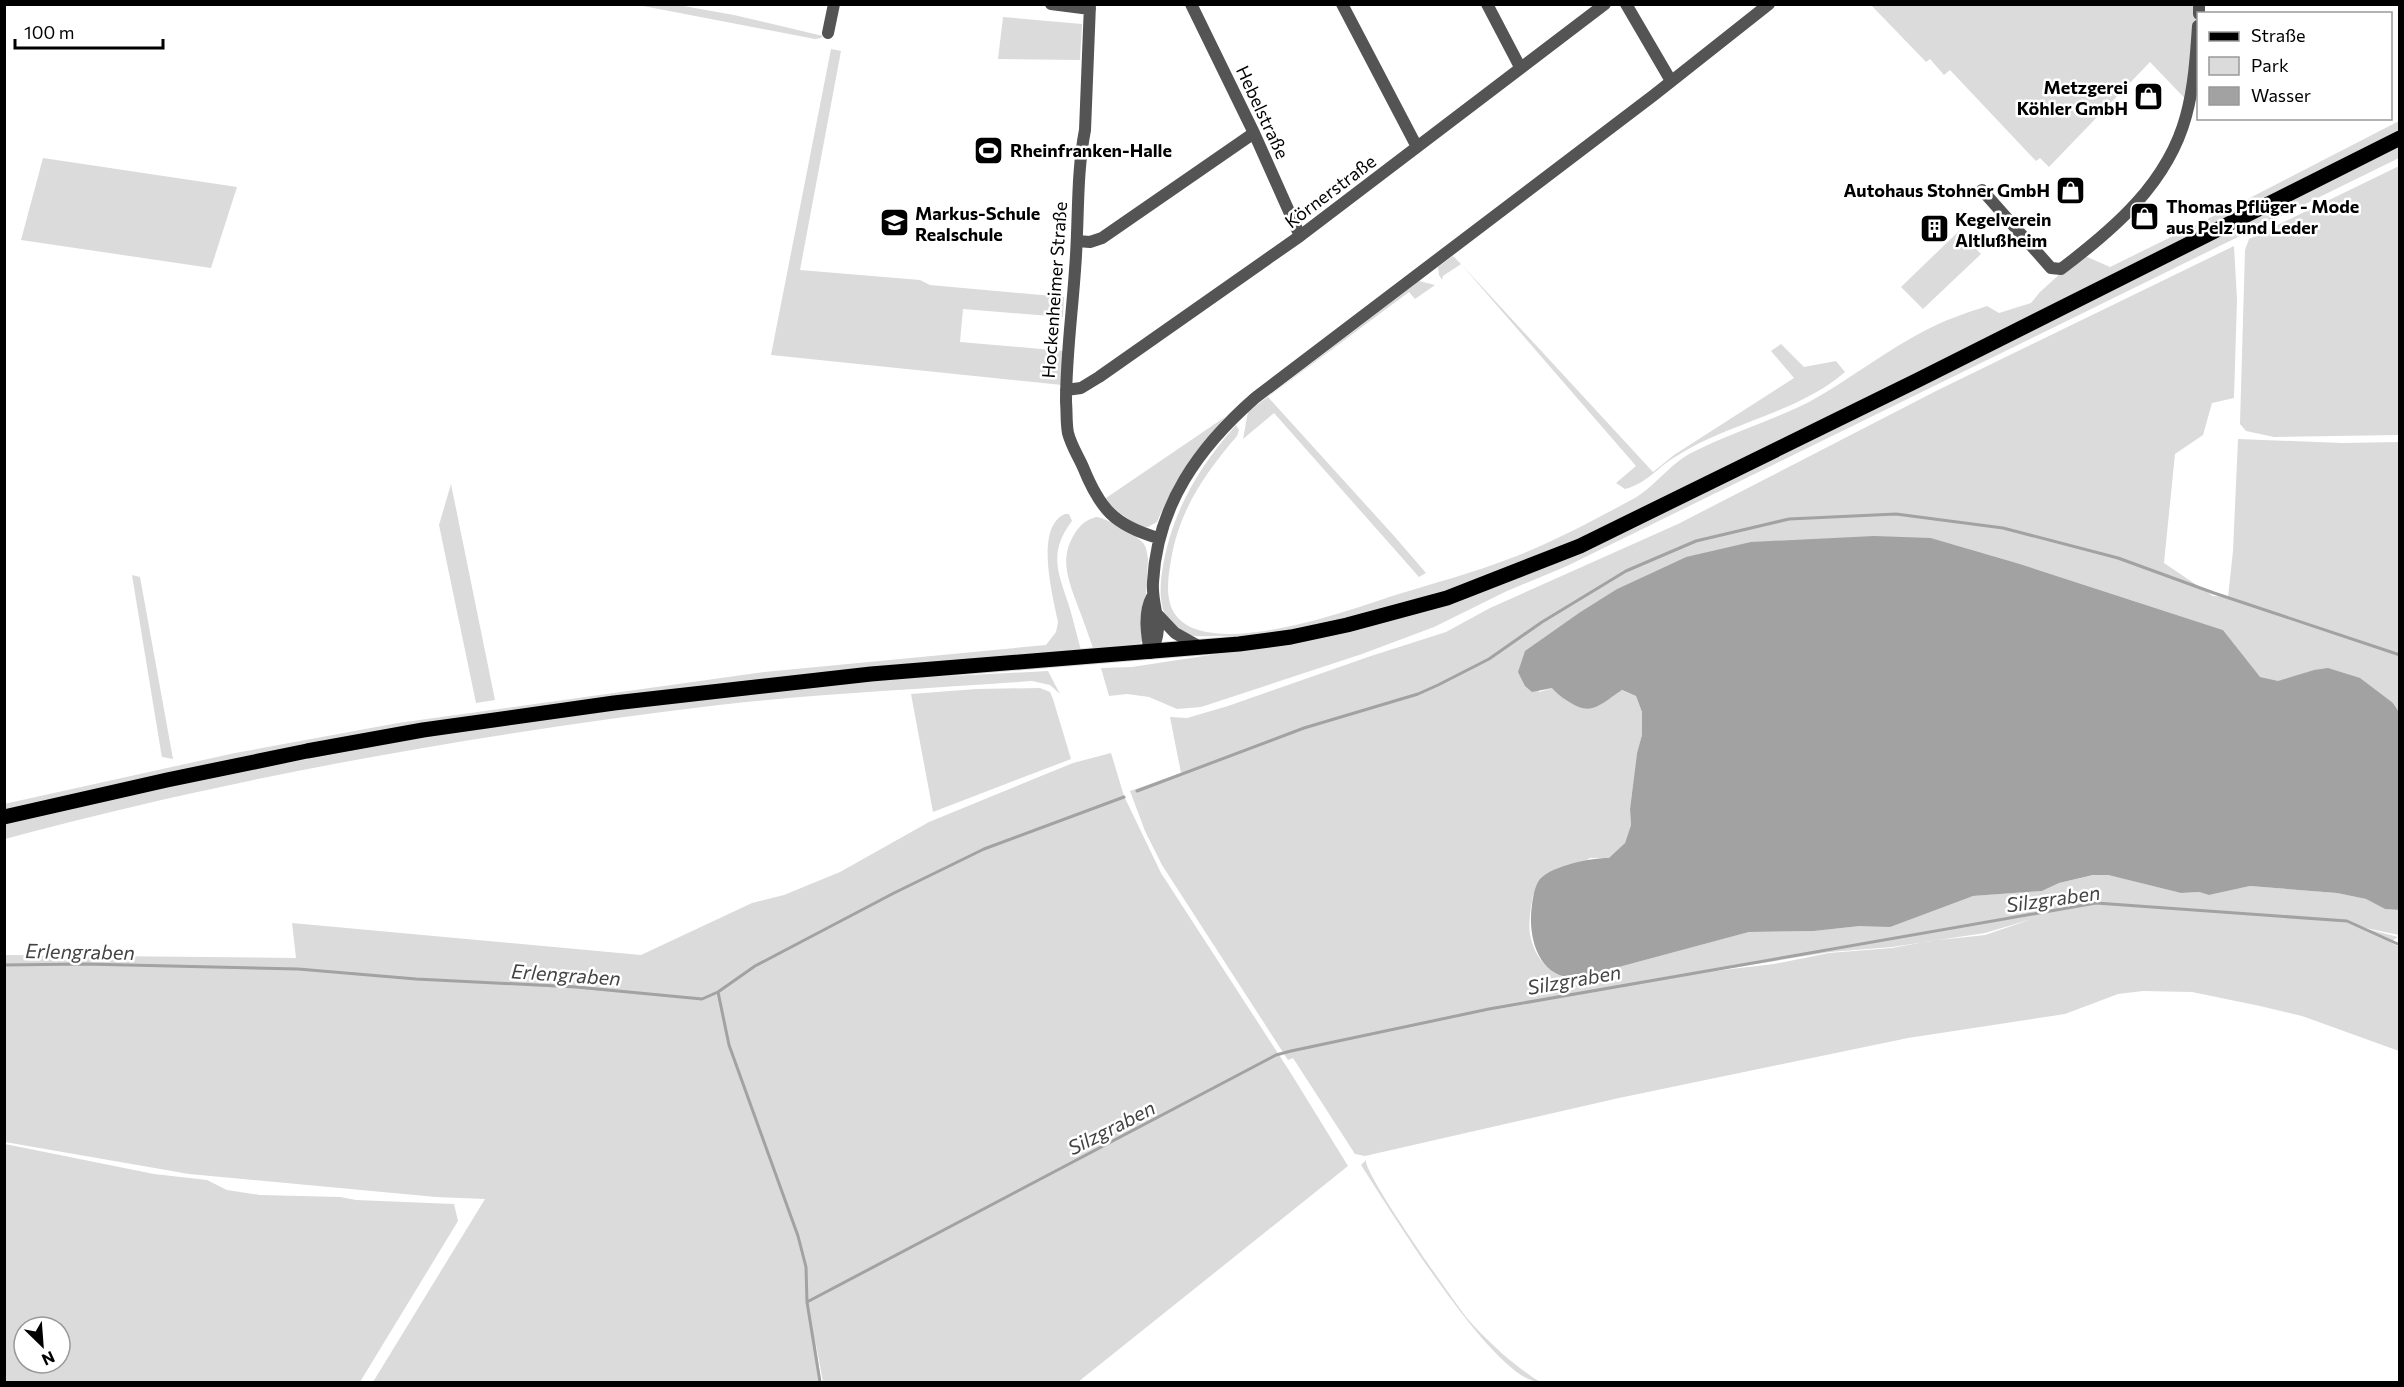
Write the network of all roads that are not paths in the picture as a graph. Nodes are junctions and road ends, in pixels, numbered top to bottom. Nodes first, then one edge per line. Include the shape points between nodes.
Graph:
1 (834, 4) edge
2 (1051, 4) edge
3 (1191, 4) edge
4 (1342, 4) edge
5 (1487, 4) edge
6 (1605, 4) edge
7 (1626, 4) edge
8 (1769, 4) edge
9 (1090, 7) edge
10 (828, 33) dead end
11 (2197, 47) edge
12 (1520, 67) junction
13 (1671, 81) junction
14 (1254, 134) junction
15 (2400, 138) edge
16 (1418, 147) junction
17 (1982, 190) dead end
18 (1300, 236) junction
19 (1077, 241) junction
20 (1066, 390) junction
21 (1158, 538) junction
22 (1152, 597) junction
23 (1158, 615) junction
24 (1200, 647) junction
25 (1150, 653) junction
26 (4, 817) edge

1 - 10 street
2 - 9 street
3 - 14 street, Hebelstraße
4 - 16 street
5 - 12 street
6 - 12 street, Körnerstraße
7 - 13 street
8 - 13 street
9 - 19 street, Hockenheimer Straße
11 - 17 street via 2193,89 2170,158 2151,187 2112,228 2061,269 2051,268
12 - 16 street, Körnerstraße
13 - 21 street via 1255,398 1195,460
14 - 18 street, Hebelstraße
14 - 19 street via 1101,238
15 - 24 main road via 1580,546 1447,598 1383,616 1291,637
16 - 18 street, Körnerstraße
18 - 20 street, Körnerstraße via 1099,377 1080,388
19 - 20 street, Hockenheimer Straße
20 - 21 street, Hockenheimer Straße via 1069,437 1100,502 1123,524
21 - 22 street
22 - 23 street
22 - 25 street via 1148,605
23 - 24 street via 1167,627
23 - 25 street via 1158,641
24 - 25 main road
25 - 26 main road via 871,674 614,702 318,749

